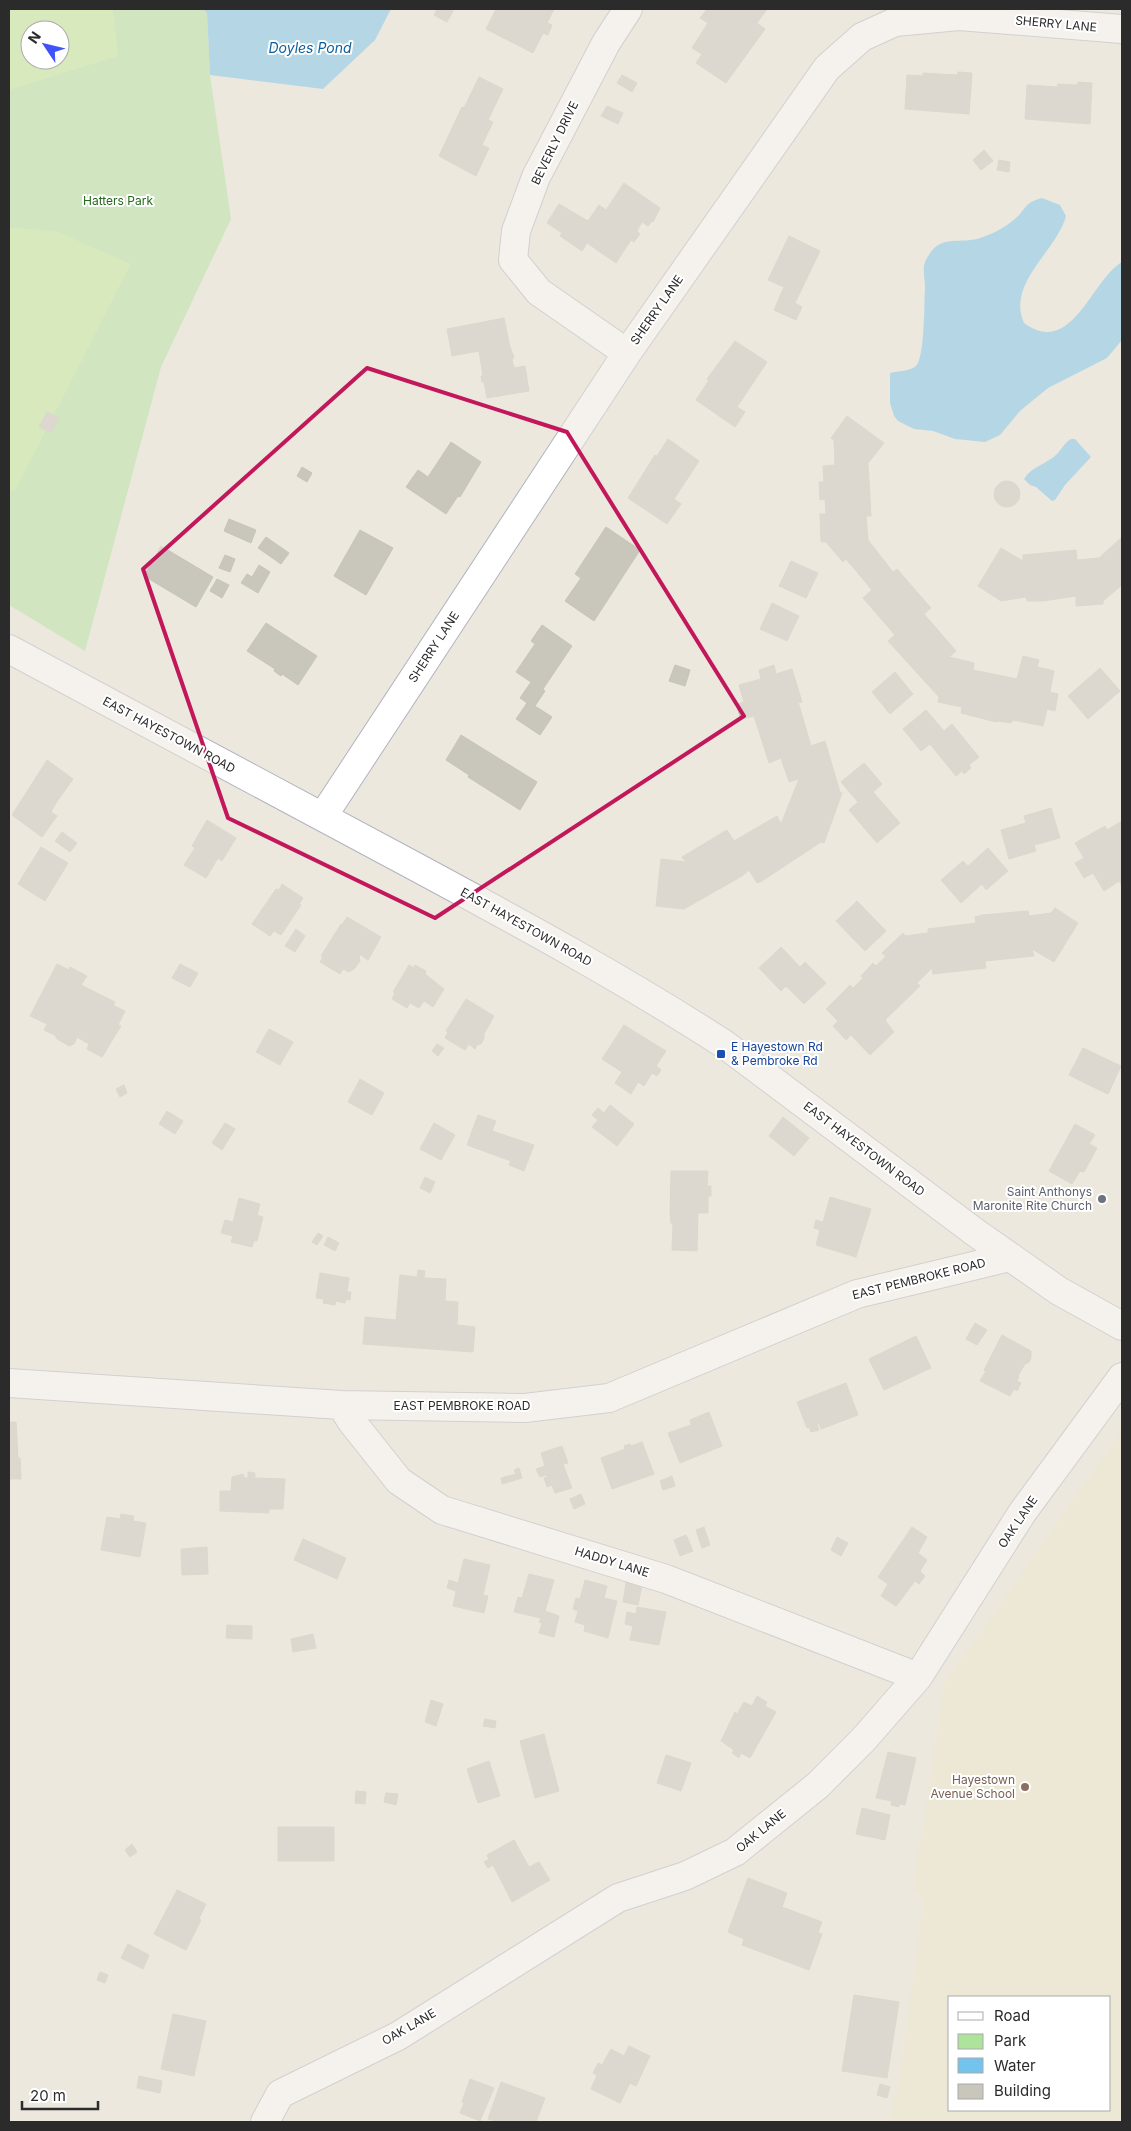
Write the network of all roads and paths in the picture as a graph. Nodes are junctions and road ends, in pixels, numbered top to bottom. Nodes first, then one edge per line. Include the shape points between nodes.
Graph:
1 (628, 9) edge
2 (1122, 29) edge
3 (627, 353) junction
4 (9, 650) edge
5 (323, 816) junction
6 (1010, 1256) junction
7 (1122, 1326) edge
8 (1122, 1378) edge
9 (9, 1383) edge
10 (341, 1404) junction
11 (918, 1677) junction
12 (265, 2122) edge

1 - 3 street, BEVERLY DRIVE via 606,42 536,176 516,231 513,260 539,292
2 - 3 street, SHERRY LANE via 959,16 895,22 862,37 827,68
3 - 5 street, SHERRY LANE
4 - 5 street, EAST HAYESTOWN ROAD
5 - 6 street, EAST HAYESTOWN ROAD via 559,944 682,1017 724,1044
6 - 7 street, EAST HAYESTOWN ROAD via 1059,1291
6 - 10 street, EAST PEMBROKE ROAD via 856,1294 610,1398 526,1408
8 - 11 street, OAK LANE via 1022,1513
9 - 10 street, EAST PEMBROKE ROAD
10 - 11 street, HADDY LANE via 399,1481 442,1510 666,1579
11 - 12 street, OAK LANE via 818,1785 735,1852 685,1876 618,1898 398,2036 280,2094

